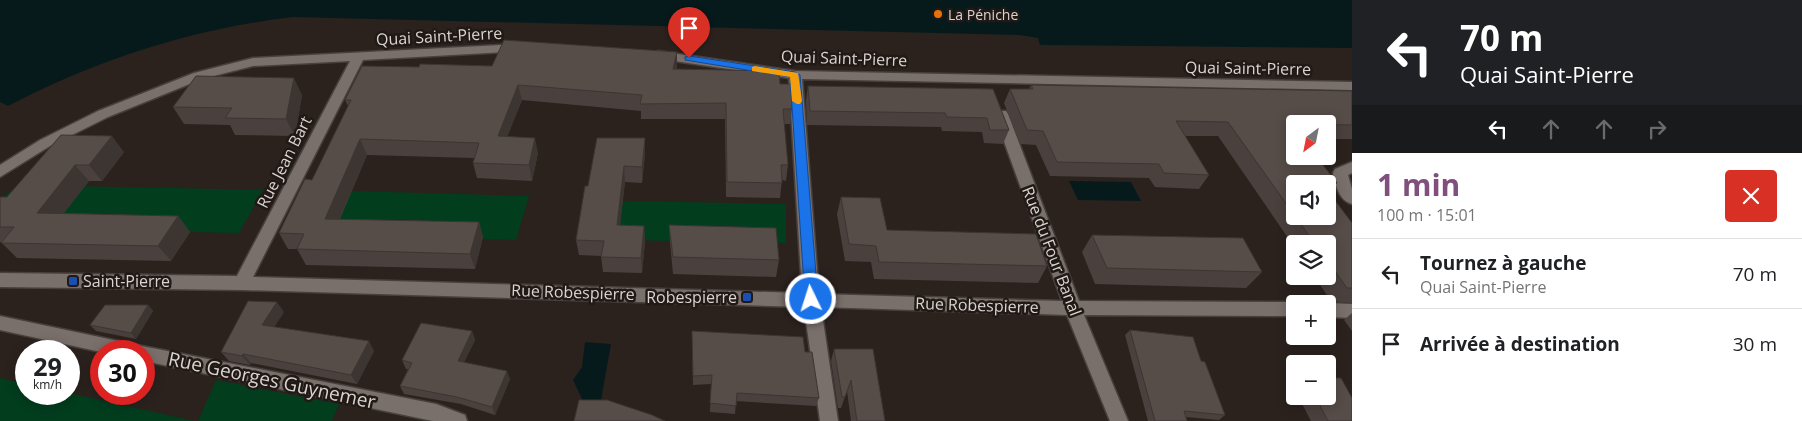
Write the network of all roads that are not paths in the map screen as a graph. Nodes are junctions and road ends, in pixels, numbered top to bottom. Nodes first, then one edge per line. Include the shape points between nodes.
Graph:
1 (537, 49) edge
2 (642, 54) edge
3 (358, 57) junction
4 (795, 75) junction
5 (1352, 86) edge
6 (993, 89) junction
7 (1352, 167) edge
8 (0, 172) edge
9 (1352, 199) edge
10 (0, 280) edge
11 (242, 283) junction
12 (811, 299) junction
13 (1073, 308) junction
14 (1286, 309) edge
15 (1336, 310) edge
16 (1352, 311) edge
17 (0, 323) edge
18 (90, 342) edge
19 (155, 355) edge
20 (458, 421) edge
21 (829, 421) edge
22 (1119, 421) edge

1 - 3 street, Quai Saint-Pierre
2 - 4 street, Quai Saint-Pierre
3 - 8 street, Quai Saint-Pierre via 252,62 198,76 103,114 45,143
3 - 11 street, Rue Jean Bart
4 - 6 street, Quai Saint-Pierre
4 - 12 street
5 - 6 street, Quai Saint-Pierre
6 - 13 street, Rue du Four Banal
7 - 9 street via 1340,173 1345,191
10 - 11 street, Rue Robespierre
11 - 12 street, Rue Robespierre
12 - 13 street, Rue Robespierre
12 - 21 street
13 - 14 street, Rue Robespierre
13 - 22 street, Rue du Four Banal
15 - 16 street
17 - 18 street
19 - 20 street, Rue Georges Guynemer via 436,413

